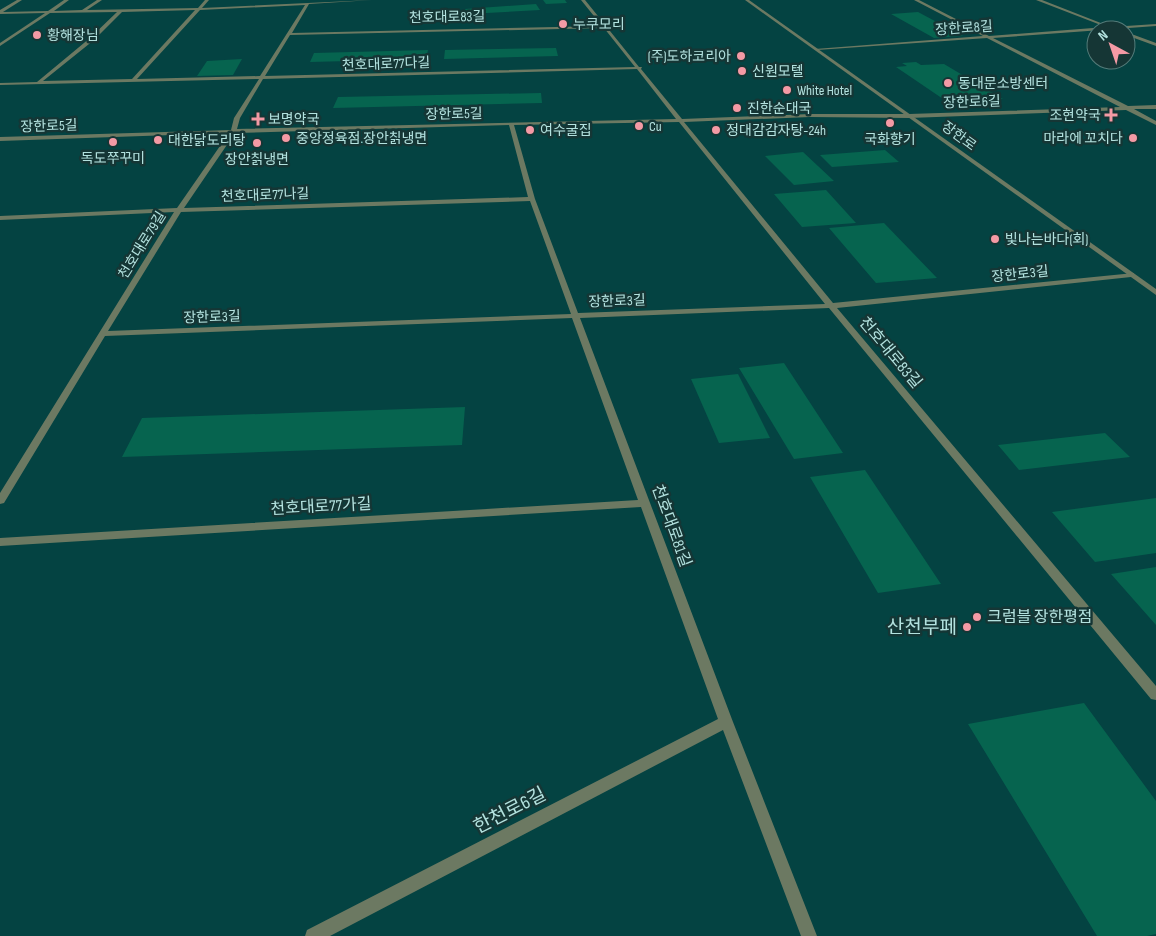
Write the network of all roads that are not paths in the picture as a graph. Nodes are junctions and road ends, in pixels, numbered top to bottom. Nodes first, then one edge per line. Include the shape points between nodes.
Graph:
1 (20, 0) edge
2 (67, 0) edge
3 (100, 0) edge
4 (207, 0) edge
5 (370, 0) edge
6 (583, 0) edge
7 (747, 0) edge
8 (916, 0) edge
9 (1038, 0) edge
10 (307, 4) junction
11 (160, 5) dead end
12 (199, 9) junction
13 (121, 10) junction
14 (154, 10) junction
15 (50, 11) junction
16 (83, 11) junction
17 (0, 12) edge
18 (1091, 20) edge
19 (1156, 25) edge
20 (606, 27) junction
21 (1136, 27) edge
22 (1086, 31) edge
23 (288, 34) junction
24 (990, 38) junction
25 (1136, 38) edge
26 (0, 45) edge
27 (1156, 45) edge
28 (817, 49) junction
29 (640, 68) junction
30 (261, 78) junction
31 (133, 81) junction
32 (38, 83) junction
33 (0, 84) edge
34 (1156, 107) edge
35 (1127, 108) junction
36 (909, 116) junction
37 (681, 121) junction
38 (1156, 123) edge
39 (511, 124) junction
40 (234, 130) junction
41 (0, 139) edge
42 (532, 199) junction
43 (179, 210) junction
44 (0, 218) edge
45 (1131, 275) junction
46 (1156, 293) edge
47 (831, 306) junction
48 (575, 316) junction
49 (103, 334) junction
50 (0, 501) edge
51 (645, 503) junction
52 (0, 542) edge
53 (1156, 694) edge
54 (726, 722) junction
55 (313, 936) edge
56 (809, 936) edge

1 - 17 street
2 - 15 street
3 - 16 street
4 - 12 street
5 - 10 street
6 - 20 street, 천호대로83길
7 - 28 street, 장한로
8 - 24 street
9 - 18 street, 장한로8길
10 - 12 street
10 - 23 street, 천호대로79길
11 - 14 street
12 - 14 street
12 - 31 street
13 - 14 street
13 - 16 street
13 - 32 street via 92,39
15 - 16 street
15 - 17 street
15 - 26 street
19 - 21 street, 장한로8길
20 - 23 street, 천호대로83길
20 - 29 street, 천호대로83길
22 - 24 street, 장한로8길
23 - 30 street, 천호대로79길
24 - 28 street, 장한로8길
24 - 35 street
25 - 27 street
28 - 36 street, 장한로
29 - 30 street, 천호대로77다길
29 - 37 street, 천호대로83길
30 - 31 street, 천호대로77다길
30 - 40 street, 천호대로79길 via 237,118
31 - 32 street, 천호대로77다길
32 - 33 street, 천호대로77다길
34 - 35 street, 장한로6길
35 - 36 street, 장한로6길
35 - 38 street
36 - 37 street, 장한로5길 via 871,114
36 - 45 street, 장한로
37 - 39 street, 장한로5길
37 - 47 street, 천호대로83길
39 - 40 street, 장한로5길
39 - 42 street, 천호대로81길
40 - 41 street, 장한로5길
40 - 43 street, 천호대로79길
42 - 43 street, 천호대로77나길
42 - 48 street, 천호대로81길
43 - 44 street, 천호대로77나길
43 - 49 street, 천호대로79길
45 - 46 street, 장한로
45 - 47 street, 장한로3길
47 - 48 street, 장한로3길
47 - 53 street, 천호대로83길
48 - 49 street, 장한로3길
48 - 51 street, 천호대로81길
49 - 50 street, 천호대로79길
51 - 52 street, 천호대로77가길
51 - 54 street, 천호대로81길
54 - 55 street, 한천로6길
54 - 56 street, 천호대로81길

